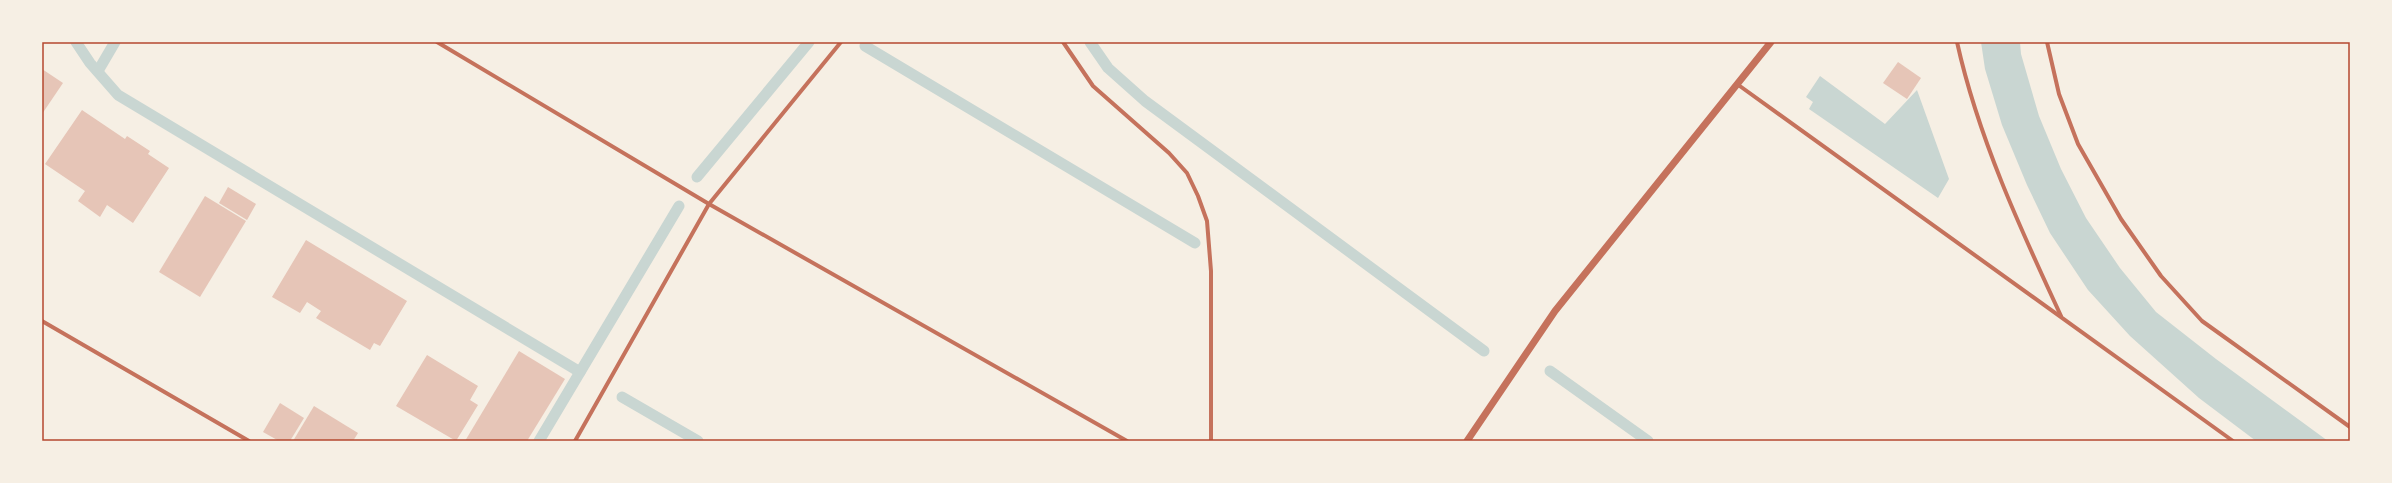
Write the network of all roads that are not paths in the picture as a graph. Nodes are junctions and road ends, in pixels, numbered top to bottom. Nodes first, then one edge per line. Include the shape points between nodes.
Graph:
1 (437, 42) edge
2 (841, 42) edge
3 (1062, 42) edge
4 (1771, 42) edge
5 (1957, 42) edge
6 (2047, 42) edge
7 (1737, 84) junction
8 (709, 204) junction
9 (2062, 317) junction
10 (42, 321) edge
11 (2350, 427) edge
12 (249, 441) edge
13 (575, 441) edge
14 (1127, 441) edge
15 (1211, 441) edge
16 (1467, 441) edge
17 (2233, 441) edge

1 - 8 street
2 - 8 street
3 - 15 street via 1093,86 1169,153 1187,173 1198,196 1207,221 1211,271
4 - 7 street
5 - 9 street via 1966,81 2015,216
6 - 11 street via 2059,94 2078,144 2121,219 2161,276 2202,321
7 - 9 street
7 - 16 street via 1555,310
8 - 13 street
8 - 14 street
9 - 17 street
10 - 12 street

